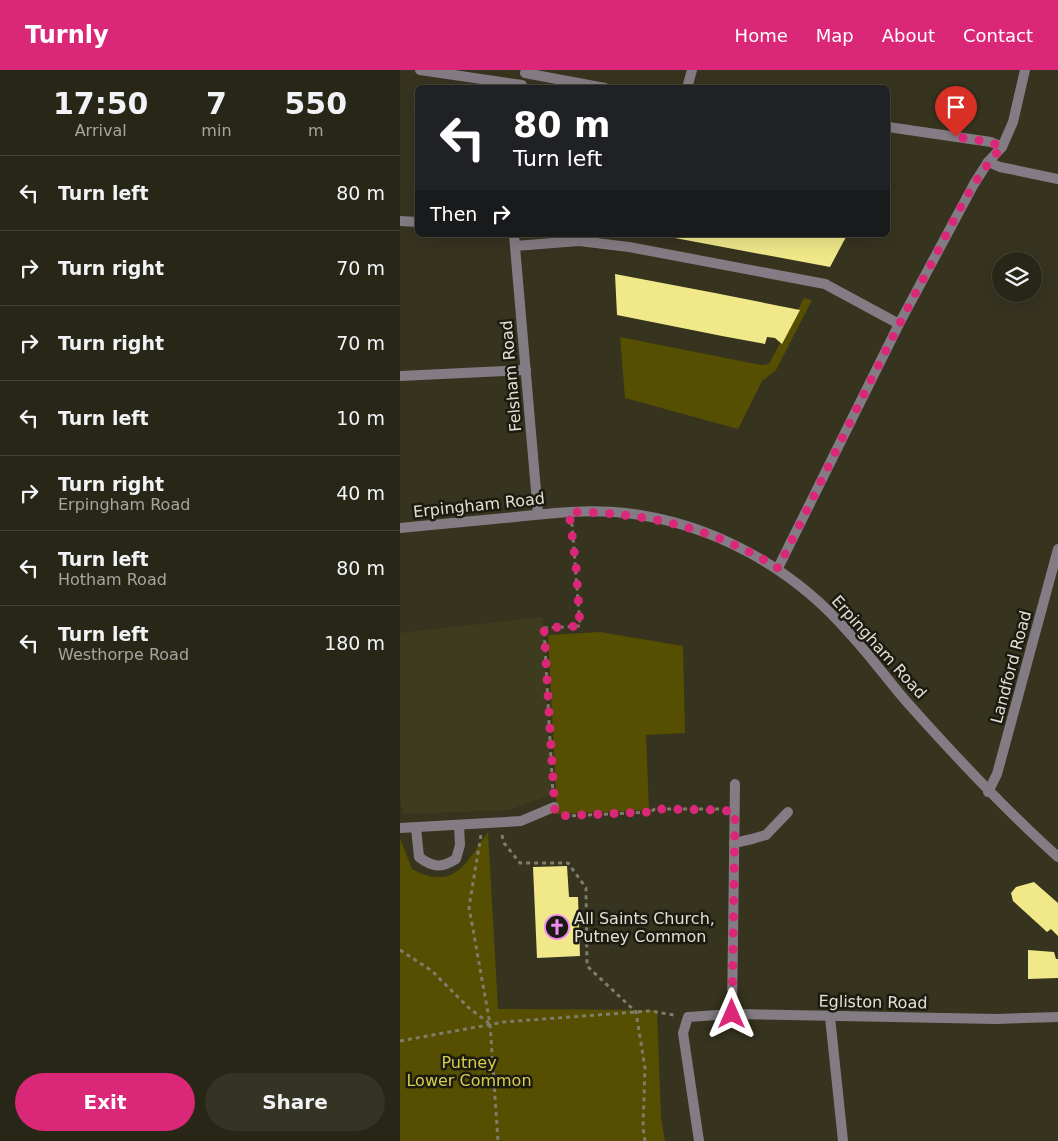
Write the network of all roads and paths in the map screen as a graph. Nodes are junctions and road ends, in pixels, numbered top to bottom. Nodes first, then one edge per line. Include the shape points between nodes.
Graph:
1 (420, 70) edge
2 (692, 70) edge
3 (1025, 70) edge
4 (525, 71) edge
5 (516, 85) edge
6 (522, 85) edge
7 (591, 85) edge
8 (688, 85) edge
9 (890, 127) edge
10 (1002, 147) junction
11 (988, 162) junction
12 (1058, 178) edge
13 (400, 221) edge
14 (415, 222) edge
15 (515, 240) edge
16 (899, 324) junction
17 (526, 370) junction
18 (400, 376) edge
19 (569, 512) junction
20 (538, 514) junction
21 (400, 528) edge
22 (1058, 548) edge
23 (778, 568) junction
24 (735, 784) dead end
25 (988, 792) junction
26 (554, 807) junction
27 (735, 812) junction
28 (788, 812) dead end
29 (499, 823) junction
30 (483, 824) junction
31 (458, 826) junction
32 (400, 828) edge
33 (416, 828) junction
34 (734, 843) junction
35 (1058, 857) edge
36 (400, 950) edge
37 (636, 1012) junction
38 (732, 1014) junction
39 (688, 1017) junction
40 (830, 1017) junction
41 (1058, 1017) edge
42 (490, 1024) junction
43 (400, 1041) edge
44 (498, 1141) edge
45 (645, 1141) edge
46 (699, 1141) edge
47 (843, 1141) edge

1 - 5 street
2 - 8 street
3 - 10 street
4 - 6 street
4 - 7 street
9 - 10 street via 990,142
10 - 11 street
11 - 12 street
11 - 16 street
13 - 14 street
15 - 16 street via 578,241 629,247 825,284
15 - 17 street, Felsham Road
16 - 23 street
17 - 18 street
17 - 20 street, Felsham Road
19 - 20 street, Erpingham Road
19 - 23 street, Erpingham Road via 626,513 652,518 724,540
19 - 26 path via 580,626 544,628
20 - 21 street, Erpingham Road
22 - 25 street, Landford Road via 997,774
23 - 25 street, Erpingham Road via 849,632
24 - 27 street
25 - 35 street, Erpingham Road
26 - 27 path via 557,816 650,812 655,809
26 - 29 street via 521,821
27 - 34 street
28 - 34 street via 766,835
29 - 30 street
29 - 37 path via 504,842 520,863 568,863 586,888 587,966
30 - 31 street
30 - 42 path via 469,907
31 - 33 street
31 - 33 street via 460,845 456,859 445,866 429,865 419,857
32 - 33 street
34 - 38 street
36 - 42 path via 432,971
37 - 39 path
37 - 42 path
37 - 45 path via 645,1068 642,1128
38 - 39 street, Egliston Road
38 - 40 street, Egliston Road
39 - 46 street via 683,1033
40 - 41 street, Egliston Road
40 - 47 street
42 - 43 path
42 - 44 path

